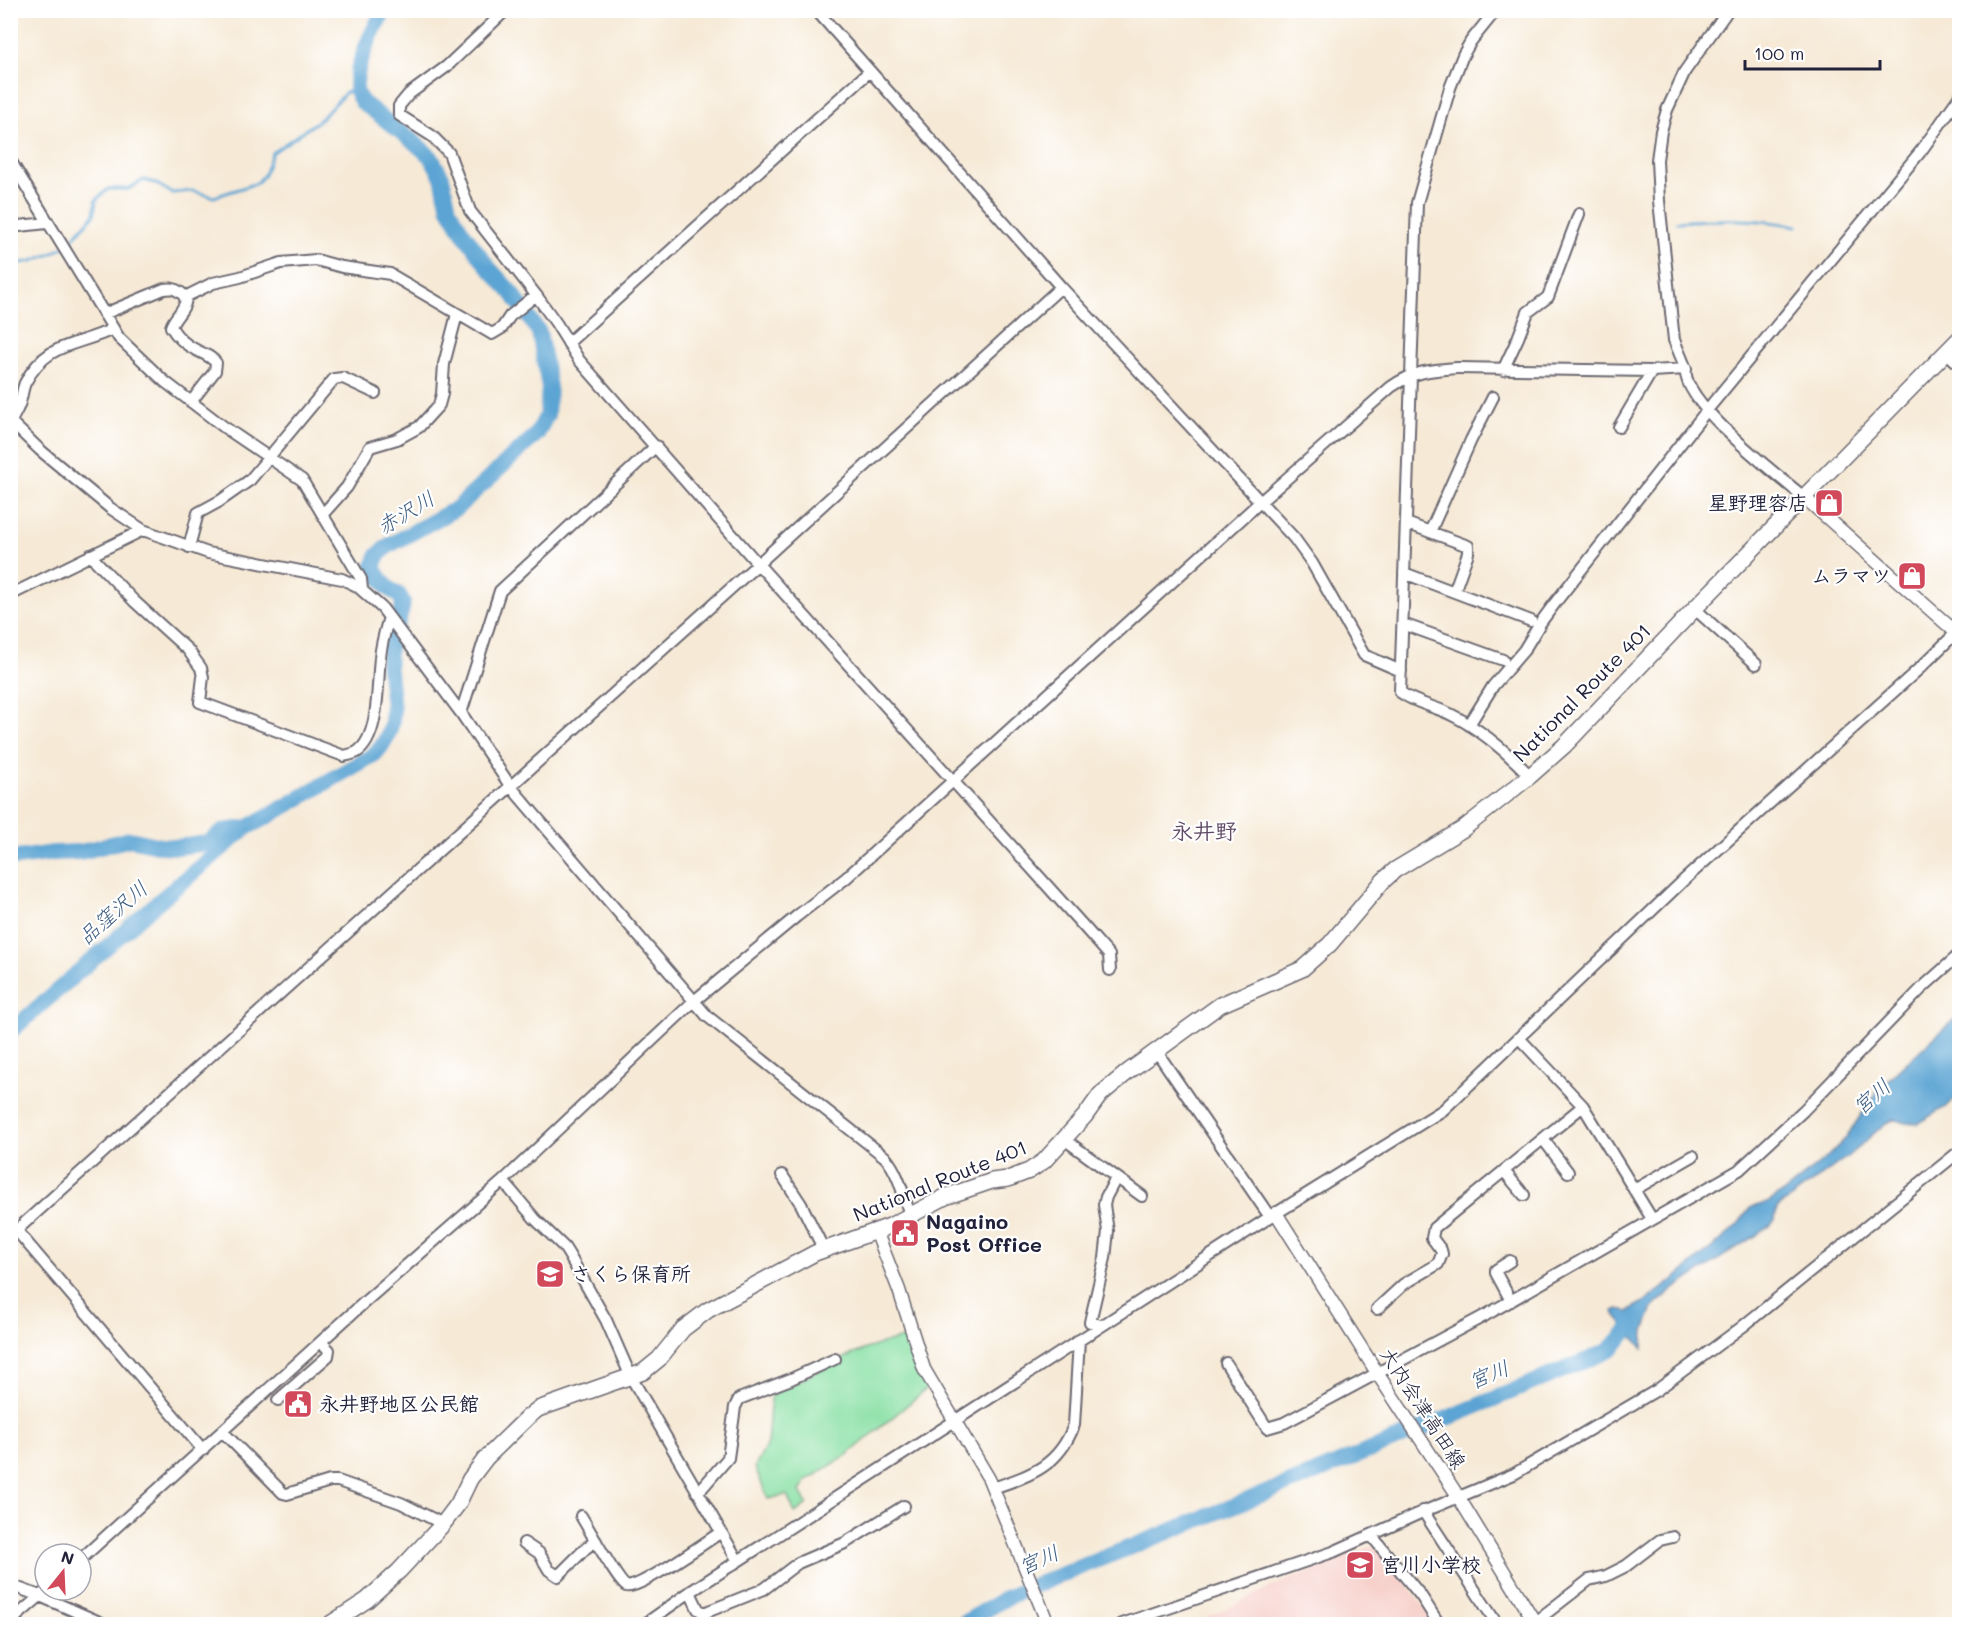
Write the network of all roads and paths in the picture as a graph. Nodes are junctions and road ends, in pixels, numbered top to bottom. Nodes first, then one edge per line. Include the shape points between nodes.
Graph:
1 (506, 10) edge
2 (816, 10) edge
3 (1496, 10) edge
4 (1728, 10) edge
5 (1951, 10) edge
6 (1959, 16) edge
7 (870, 71) junction
8 (1959, 96) edge
9 (10, 160) edge
10 (1579, 214) dead end
11 (47, 224) junction
12 (10, 226) edge
13 (1061, 287) junction
14 (536, 295) junction
15 (185, 297) junction
16 (104, 314) junction
17 (457, 314) junction
18 (113, 329) junction
19 (1959, 338) edge
20 (568, 342) junction
21 (1946, 352) junction
22 (1959, 364) edge
23 (1686, 369) junction
24 (1503, 370) junction
25 (1652, 371) junction
26 (1411, 374) junction
27 (375, 393) dead end
28 (1493, 397) dead end
29 (191, 402) junction
30 (1707, 411) junction
31 (11, 422) edge
32 (1619, 427) dead end
33 (656, 446) junction
34 (269, 459) junction
35 (1805, 498) junction
36 (1259, 503) junction
37 (323, 514) junction
38 (1406, 523) junction
39 (143, 530) junction
40 (1430, 532) junction
41 (189, 548) junction
42 (90, 555) junction
43 (758, 564) junction
44 (1404, 573) junction
45 (362, 589) junction
46 (1454, 592) junction
47 (10, 595) edge
48 (1695, 609) junction
49 (389, 617) junction
50 (1531, 621) dead end
51 (1403, 624) junction
52 (1958, 632) edge
53 (1503, 660) dead end
54 (1756, 664) dead end
55 (1401, 672) junction
56 (461, 713) junction
57 (1469, 725) junction
58 (1530, 776) junction
59 (954, 780) junction
60 (511, 787) junction
61 (1959, 954) edge
62 (1110, 970) dead end
63 (694, 1001) junction
64 (1519, 1038) junction
65 (1157, 1052) junction
66 (1583, 1106) junction
67 (1064, 1139) junction
68 (1544, 1139) junction
69 (1959, 1151) edge
70 (1693, 1156) dead end
71 (1504, 1172) junction
72 (1568, 1172) dead end
73 (782, 1175) dead end
74 (1116, 1178) junction
75 (503, 1181) junction
76 (1634, 1190) junction
77 (1524, 1196) dead end
78 (1142, 1197) dead end
79 (910, 1215) junction
80 (1273, 1215) junction
81 (1652, 1219) junction
82 (876, 1231) junction
83 (14, 1233) edge
84 (824, 1250) junction
85 (1510, 1261) dead end
86 (1511, 1301) junction
87 (1377, 1308) dead end
88 (1101, 1325) junction
89 (1079, 1340) junction
90 (321, 1342) junction
91 (835, 1359) dead end
92 (1226, 1363) dead end
93 (631, 1377) junction
94 (1379, 1377) junction
95 (278, 1400) dead end
96 (955, 1420) junction
97 (223, 1431) junction
98 (203, 1450) junction
99 (993, 1488) junction
100 (697, 1492) junction
101 (1457, 1495) junction
102 (904, 1506) dead end
103 (1423, 1511) junction
104 (581, 1516) dead end
105 (443, 1524) junction
106 (721, 1532) junction
107 (1371, 1534) junction
108 (1673, 1537) dead end
109 (596, 1541) junction
110 (524, 1543) dead end
111 (93, 1548) edge
112 (738, 1561) junction
113 (10, 1585) edge
114 (33, 1590) edge
115 (690, 1592) junction
116 (33, 1602) edge
117 (61, 1602) edge
118 (10, 1622) edge
119 (1536, 1623) edge
120 (104, 1624) edge
121 (330, 1624) edge
122 (645, 1624) edge
123 (1048, 1624) edge
124 (1122, 1624) edge
125 (1439, 1624) edge
126 (1497, 1624) edge

1 - 14 street via 446,67 409,94 399,106 399,115 432,136 449,153 470,212
2 - 7 street
3 - 26 street via 1463,55 1417,203
4 - 23 street via 1686,71 1666,110 1657,160 1674,340
5 - 6 street
7 - 13 street
7 - 20 street
8 - 30 street via 1907,169
9 - 11 street
10 - 24 street via 1548,297 1528,312
11 - 12 street
11 - 16 street
13 - 36 street
13 - 43 street
14 - 17 street via 492,334
14 - 20 street
15 - 16 street via 182,292 164,289
15 - 17 street via 225,279 281,263 316,260 390,274
15 - 29 street via 186,305 171,327 182,340 216,363 215,371
16 - 18 street
17 - 37 street via 442,371 439,405 419,427 370,447 347,487
18 - 29 street via 118,338
18 - 31 street via 73,342 41,360 23,386
19 - 21 highway, National Route 401
20 - 33 street via 579,360
21 - 22 street
21 - 35 highway, National Route 401
23 - 25 street
23 - 30 street via 1694,394
24 - 25 street
24 - 26 street via 1458,368
25 - 32 street
26 - 36 street via 1391,387
26 - 38 street
27 - 34 street via 343,378 334,379
28 - 40 street
29 - 34 street
30 - 35 street
30 - 57 street via 1540,622
31 - 39 street via 110,508
33 - 43 street
33 - 56 street via 500,591
34 - 37 street via 302,480
34 - 41 street via 250,480 198,513
35 - 48 highway, National Route 401
35 - 52 main road
36 - 55 street via 1294,538 1311,562 1364,655
36 - 59 street
37 - 45 street via 361,579
38 - 40 street
38 - 44 street
39 - 41 street
39 - 42 street
40 - 46 street via 1468,546
41 - 45 street via 342,579
42 - 47 street
42 - 49 street via 188,650 201,668 200,702 344,756 356,753 368,737 378,704 382,640
43 - 59 street
43 - 60 street
44 - 46 street
44 - 51 street
45 - 49 street
46 - 50 street
48 - 54 street
48 - 58 highway, National Route 401 via 1564,746
49 - 56 street
51 - 53 street
51 - 55 street
52 - 64 street via 1684,880
55 - 57 street via 1400,692
56 - 60 street
57 - 58 street via 1508,752
58 - 65 highway, National Route 401 via 1457,834 1395,870 1309,964 1220,1005
59 - 62 street via 1110,955
59 - 63 street via 846,878
60 - 63 street
60 - 83 street
61 - 81 street via 1739,1170
63 - 75 street
63 - 79 street via 723,1029 885,1156
64 - 66 street
64 - 80 street via 1443,1110
65 - 67 highway, National Route 401 via 1100,1095
65 - 80 street
66 - 68 street
66 - 76 street
67 - 74 street
67 - 79 highway, National Route 401 via 1029,1171 945,1197
68 - 71 street
68 - 72 street
69 - 101 street via 1657,1390 1514,1474
70 - 76 street
71 - 77 street
71 - 87 street via 1434,1228 1432,1238 1442,1254 1438,1264 1404,1284
73 - 84 street
74 - 78 street
74 - 88 street via 1104,1205 1108,1231 1105,1258 1090,1322
75 - 90 street
75 - 93 street via 564,1247 606,1320
76 - 81 street
79 - 82 highway, National Route 401
80 - 88 street
80 - 94 main road, 大内会津高田線
81 - 86 street
82 - 84 highway, National Route 401
82 - 96 main road via 924,1369
83 - 98 street
84 - 93 highway, National Route 401 via 708,1310 683,1329 649,1369
85 - 86 street via 1496,1273
86 - 94 street
88 - 89 street
89 - 96 street
89 - 99 street via 1070,1436 1045,1467
90 - 95 street via 329,1350 328,1356
90 - 97 street
91 - 100 street via 739,1400 728,1458
92 - 94 street via 1267,1428
93 - 100 street
93 - 105 highway, National Route 401 via 545,1407 528,1417 486,1458
94 - 101 main road, 大内会津高田線
96 - 99 main road
96 - 112 street
97 - 98 street
97 - 105 street via 283,1493 338,1481 401,1503
98 - 111 street
99 - 123 main road
100 - 106 street
101 - 103 street
101 - 119 main road, 大内会津高田線
102 - 115 street via 845,1543 798,1563 754,1594 704,1613
103 - 107 street
103 - 126 street
104 - 109 street
105 - 121 highway, National Route 401 via 367,1600
106 - 109 street via 629,1587
106 - 112 street
107 - 124 street via 1333,1552
107 - 125 street via 1422,1596
108 - 119 street via 1660,1540 1626,1566 1589,1580
109 - 110 street via 558,1576 549,1570 539,1553
112 - 115 street
113 - 114 street
115 - 122 street
116 - 118 street
117 - 120 street

